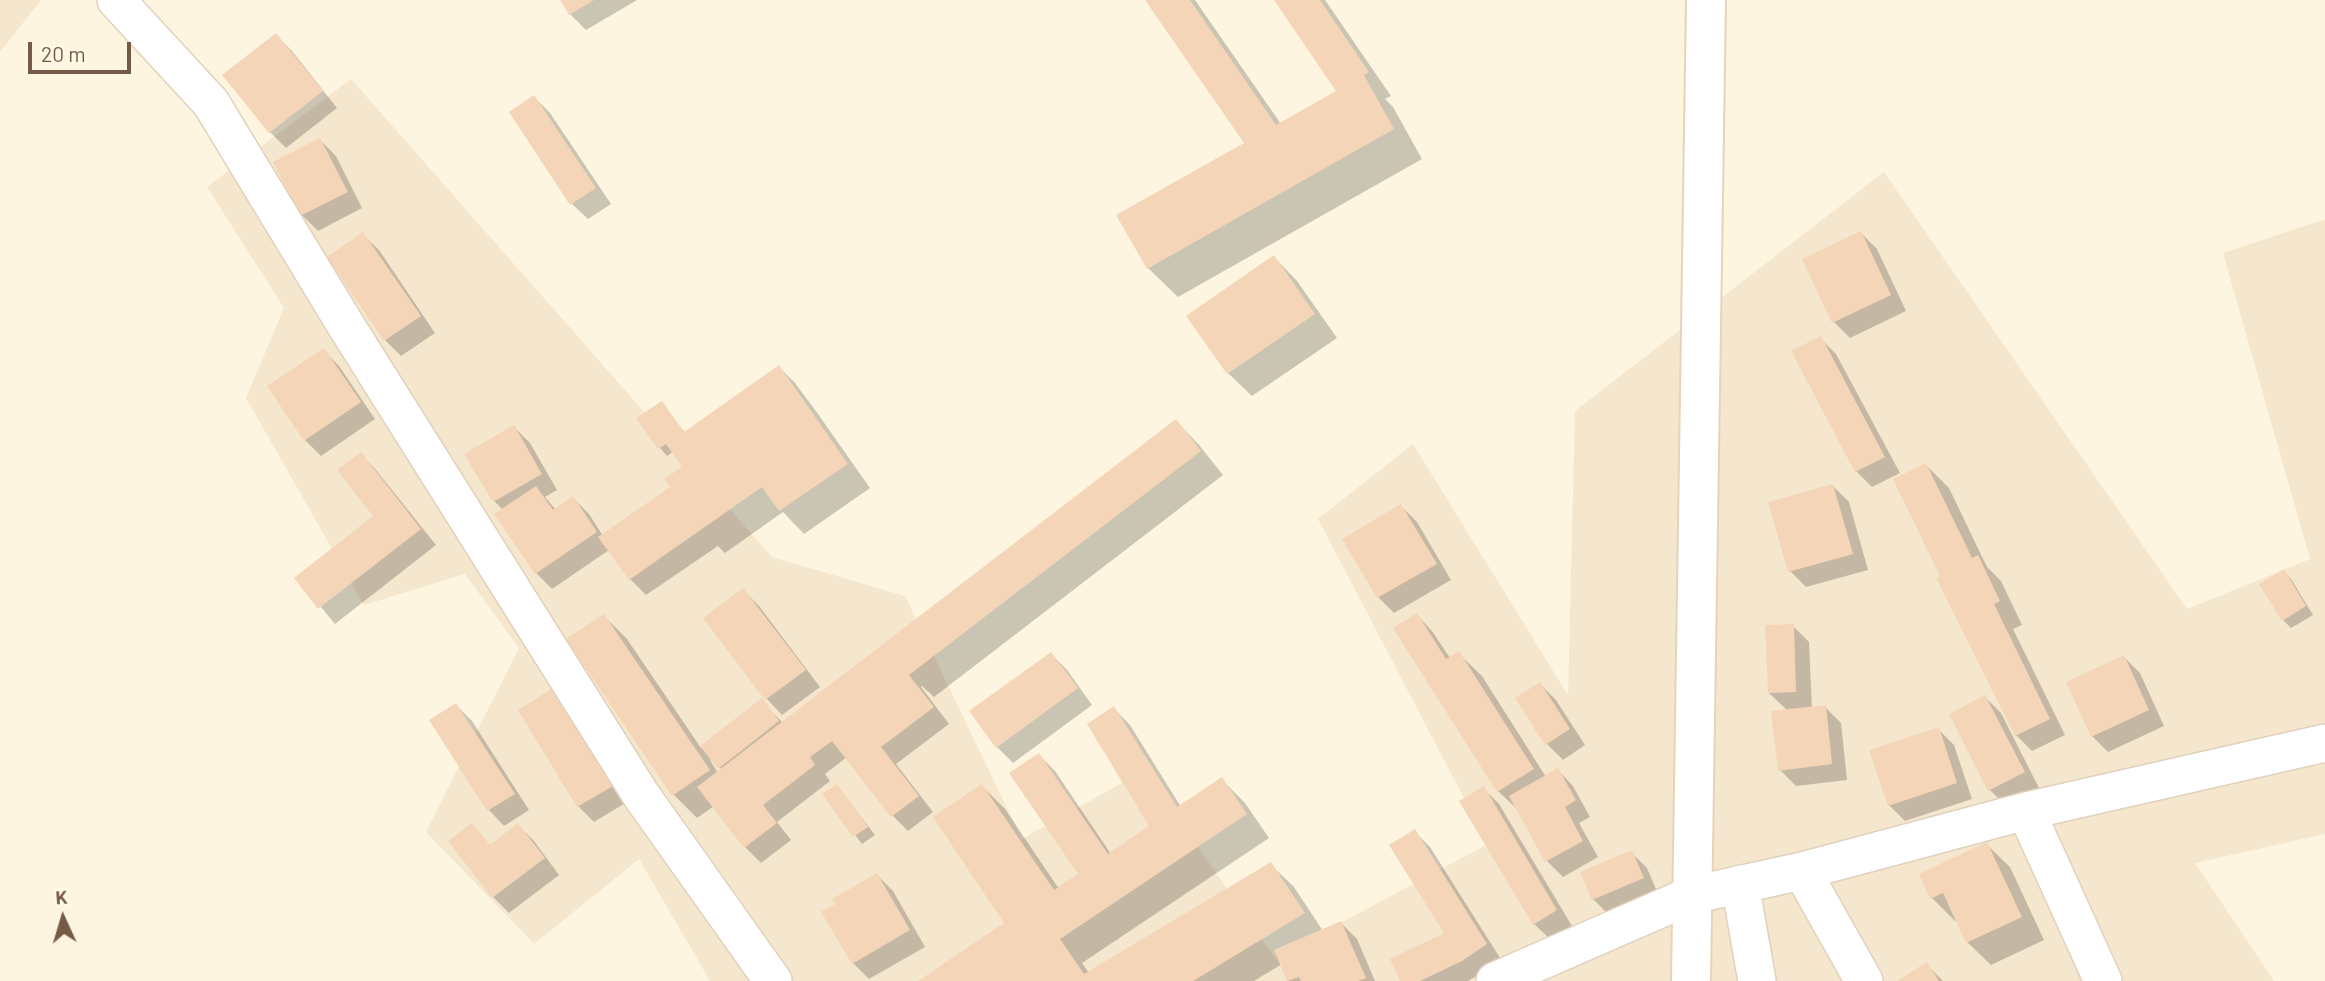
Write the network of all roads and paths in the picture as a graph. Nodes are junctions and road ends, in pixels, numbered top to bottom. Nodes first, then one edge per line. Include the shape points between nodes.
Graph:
1 (116, 0) edge
2 (1706, 0) edge
3 (2325, 743) edge
4 (2026, 811) junction
5 (1802, 871) junction
6 (1740, 884) junction
7 (1692, 895) junction
8 (772, 981) edge
9 (1495, 981) edge
10 (1691, 981) edge
11 (1757, 981) edge
12 (1864, 981) edge
13 (2103, 981) edge

1 - 8 street via 211,103 641,795
2 - 7 street
3 - 4 street
4 - 5 street
4 - 13 street
5 - 6 street
5 - 12 street
6 - 7 street
6 - 11 street
7 - 9 street
7 - 10 street

